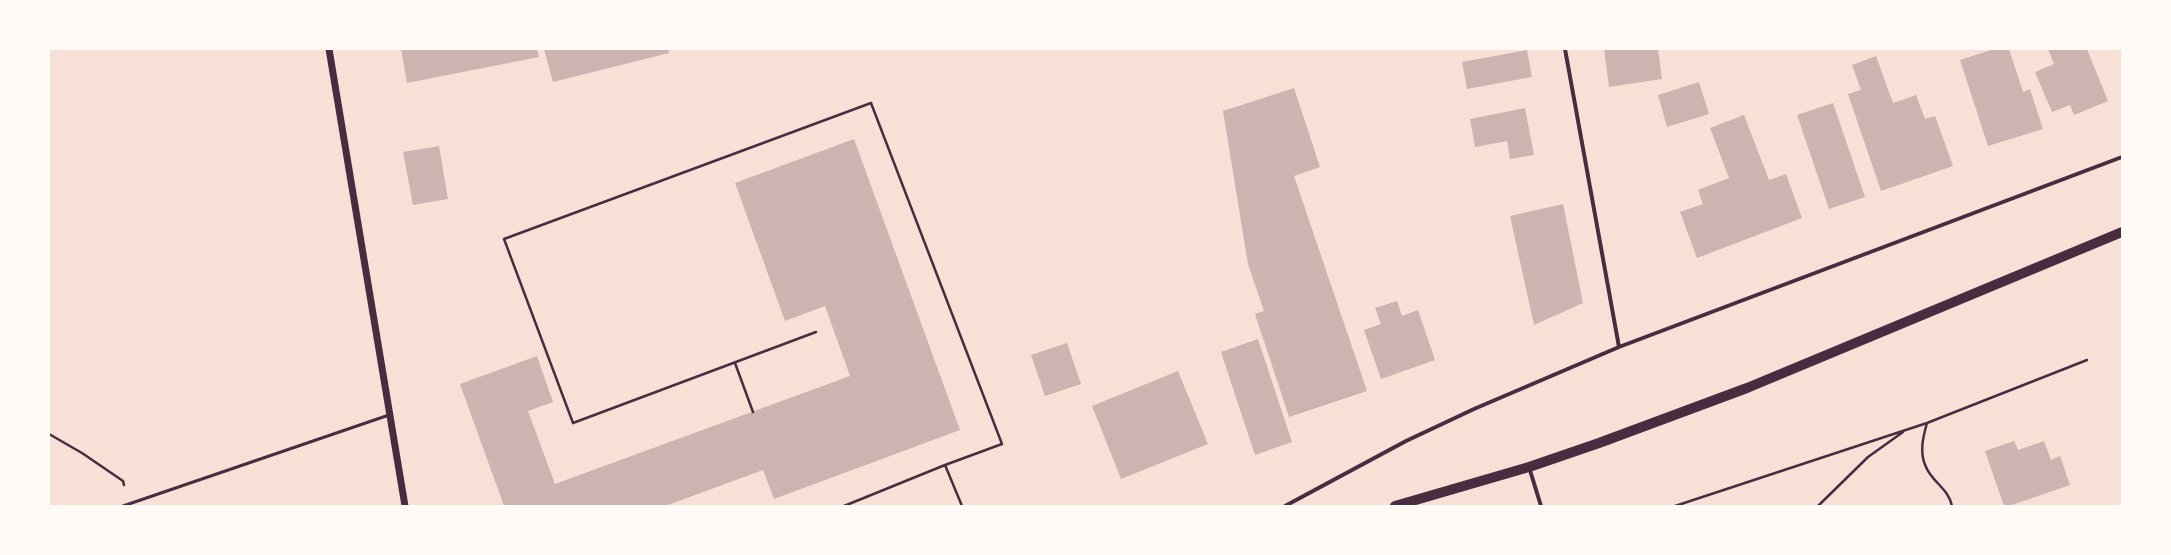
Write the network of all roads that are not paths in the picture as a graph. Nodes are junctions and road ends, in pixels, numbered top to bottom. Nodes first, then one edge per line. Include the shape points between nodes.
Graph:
1 (329, 49) edge
2 (1565, 49) edge
3 (2122, 157) edge
4 (2122, 232) edge
5 (1618, 348) junction
6 (389, 415) junction
7 (1529, 467) junction
8 (123, 506) edge
9 (405, 506) edge
10 (1285, 506) edge
11 (1395, 506) edge
12 (1541, 506) edge

1 - 6 street
2 - 5 street
3 - 5 street
4 - 7 main road via 1747,388
5 - 10 street via 1406,441
6 - 8 lane
6 - 9 street
7 - 11 main road
7 - 12 street

